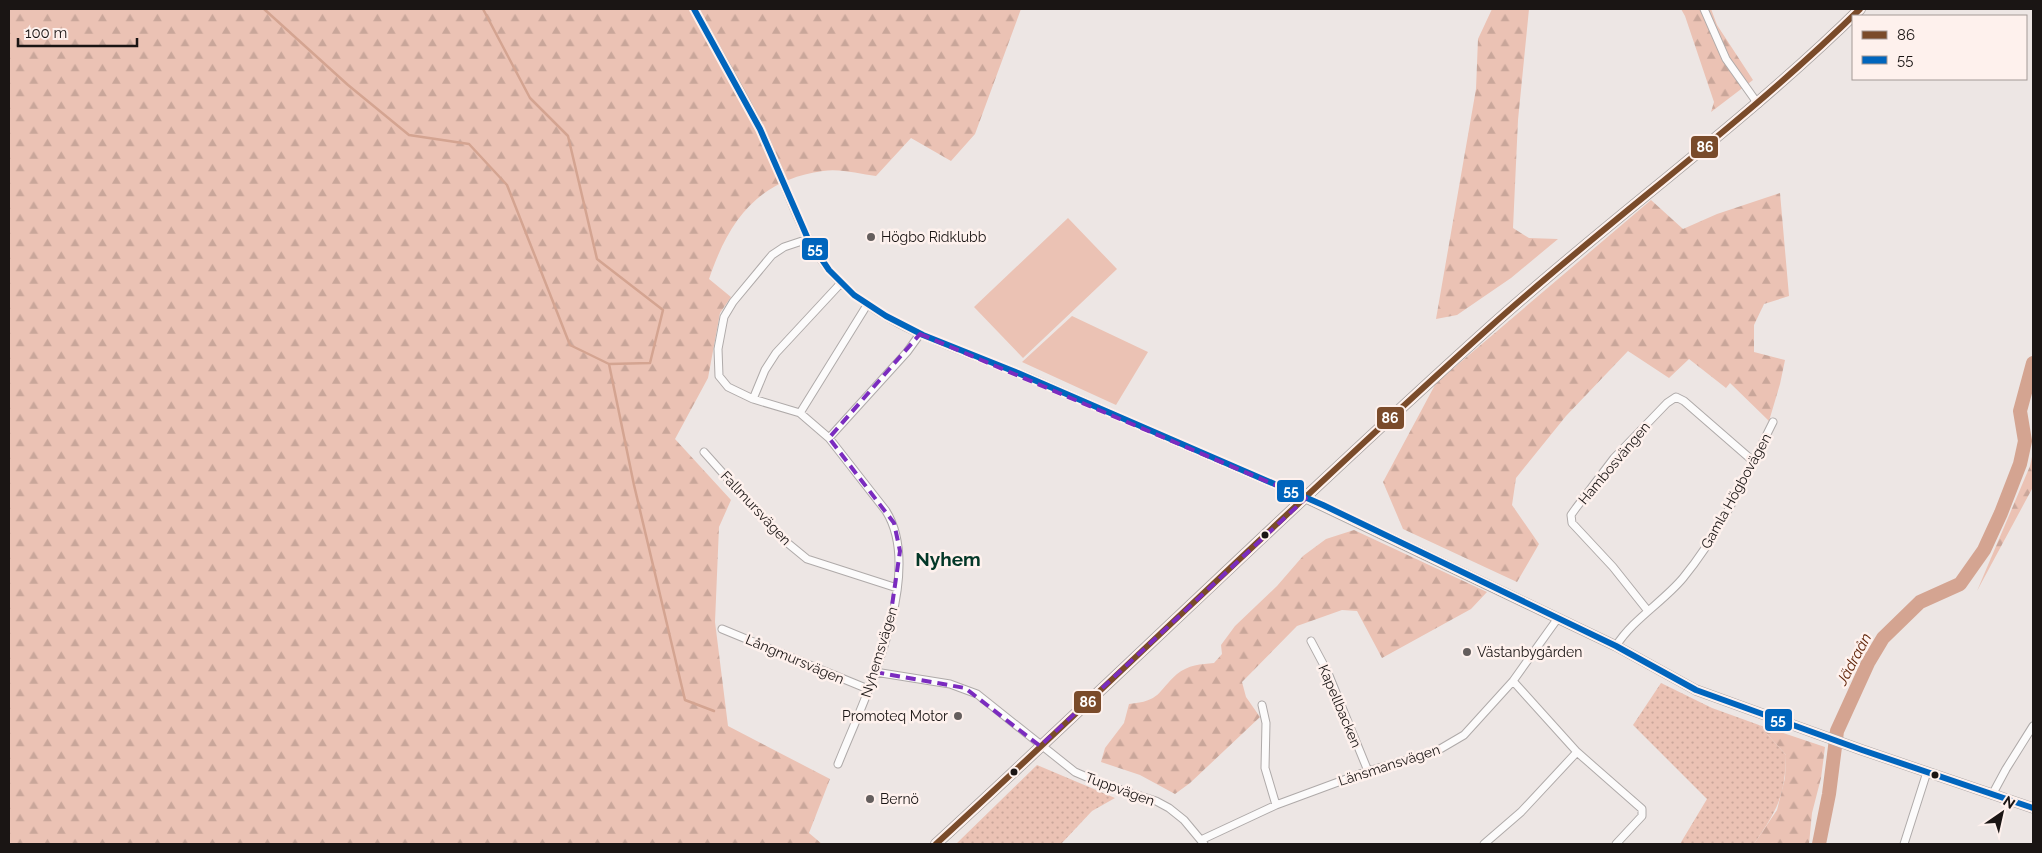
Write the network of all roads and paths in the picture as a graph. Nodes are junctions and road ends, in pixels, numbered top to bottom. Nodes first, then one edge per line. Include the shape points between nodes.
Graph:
1 (694, 9) edge
2 (1704, 9) edge
3 (1852, 16) edge
4 (1758, 104) junction
5 (808, 239) junction
6 (841, 282) junction
7 (868, 305) junction
8 (920, 334) junction
9 (753, 399) junction
10 (800, 413) junction
11 (1773, 422) dead end
12 (829, 438) junction
13 (704, 452) dead end
14 (1753, 461) junction
15 (1306, 498) junction
16 (897, 588) junction
17 (1648, 611) junction
18 (1558, 618) junction
19 (722, 629) dead end
20 (1311, 640) dead end
21 (1616, 646) junction
22 (875, 672) junction
23 (1513, 681) junction
24 (868, 689) junction
25 (1262, 705) dead end
26 (2033, 726) edge
27 (1040, 746) junction
28 (1577, 752) junction
29 (838, 764) dead end
30 (1368, 771) junction
31 (1927, 772) junction
32 (1992, 794) junction
33 (1276, 805) junction
34 (2033, 808) edge
35 (1203, 842) edge
36 (936, 844) edge
37 (1484, 844) edge
38 (1616, 844) edge
39 (1904, 844) edge

1 - 5 street via 760,129
2 - 4 street via 1726,60
3 - 4 main road
4 - 15 main road via 1490,326
5 - 6 street
5 - 9 street via 784,246 772,255 728,307 724,317 718,349 719,376 728,387
6 - 7 street
6 - 9 street via 776,353
7 - 8 street
7 - 10 street
8 - 12 street via 908,352
8 - 15 street
9 - 10 street, Nyhemsvägen
10 - 12 street, Nyhemsvägen
11 - 14 street, Gamla Högbovägen
12 - 16 street, Nyhemsvägen via 894,524 900,551
13 - 16 street, Fallmursvägen via 779,536 807,559
14 - 17 street, Gamla Högbovägen via 1706,547 1681,580
14 - 17 street, Hambosvängen via 1676,397 1614,458 1571,515 1572,523
15 - 18 street
15 - 27 main road
16 - 22 street, Nyhemsvägen via 888,633
17 - 21 street, Gamla Högbovägen
18 - 21 street
18 - 23 street, Länsmansvägen
19 - 24 street, Långmursvägen
20 - 30 street, Kapellbacken
21 - 31 street via 1696,690
22 - 24 street, Nyhemsvägen
22 - 27 street, Tuppvägen via 965,688 989,703
23 - 28 street
23 - 30 street, Länsmansvägen via 1464,735 1435,752
24 - 29 street, Nyhemsvägen
25 - 33 street via 1266,723 1265,768
26 - 32 street
27 - 35 street, Tuppvägen via 1087,778 1169,808
27 - 36 main road
28 - 37 street via 1522,812
28 - 38 street via 1642,809 1642,816
30 - 33 street, Länsmansvägen
31 - 32 street
31 - 39 street
32 - 34 street
33 - 35 street, Länsmansvägen

